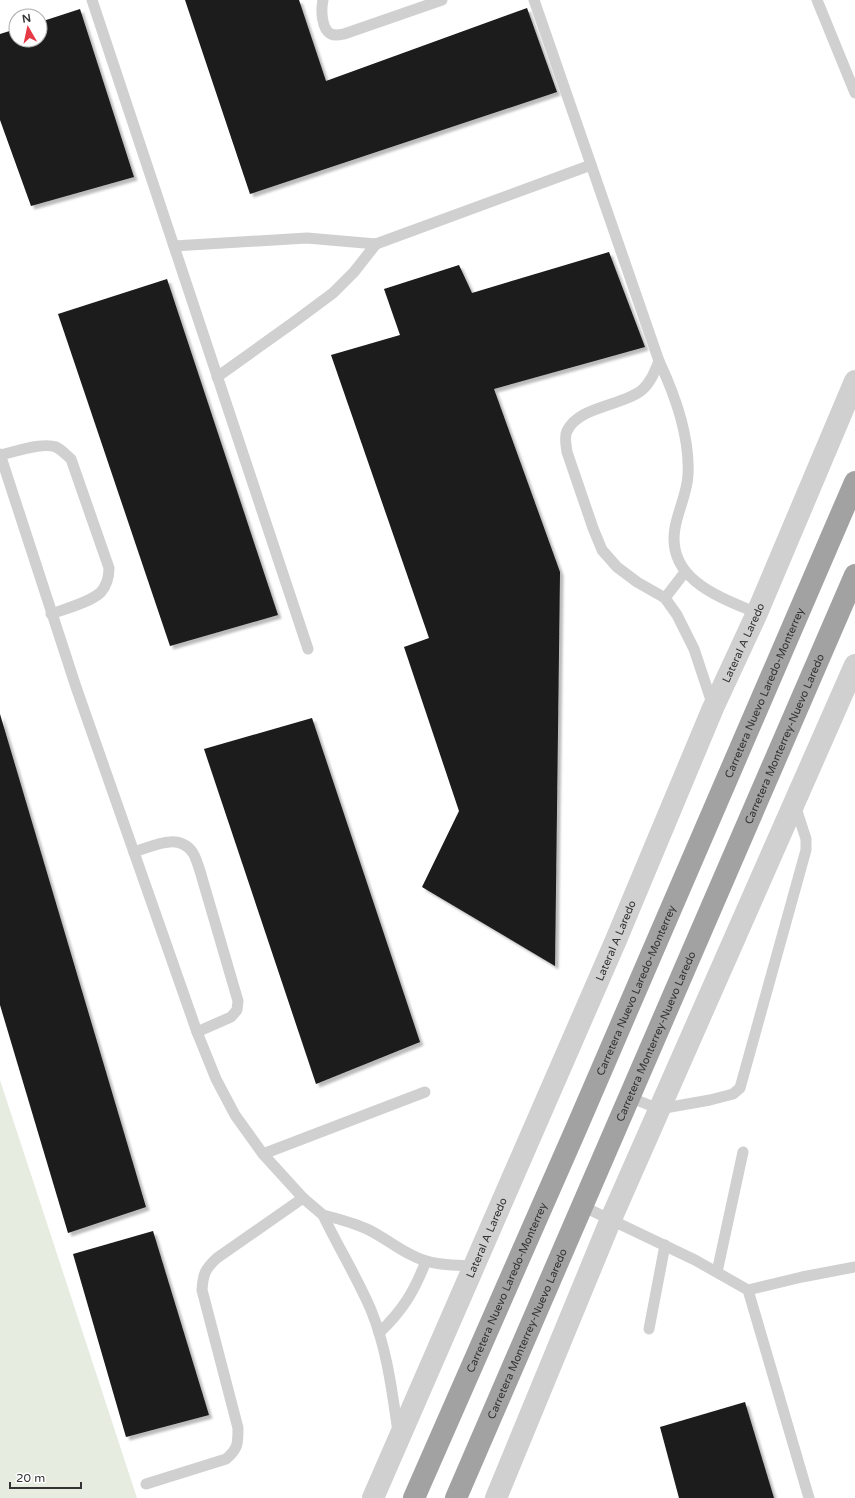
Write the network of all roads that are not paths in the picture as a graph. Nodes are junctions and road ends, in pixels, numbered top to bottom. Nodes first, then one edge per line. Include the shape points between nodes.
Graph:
1 (92, 0) edge
2 (323, 0) edge
3 (442, 0) edge
4 (534, 0) edge
5 (817, 0) edge
6 (855, 92) edge
7 (591, 165) junction
8 (376, 244) junction
9 (174, 246) junction
10 (659, 361) junction
11 (217, 377) junction
12 (855, 381) edge
13 (0, 455) edge
14 (855, 482) edge
15 (685, 572) junction
16 (855, 575) edge
17 (665, 598) junction
18 (757, 613) junction
19 (51, 614) junction
20 (308, 649) dead end
21 (855, 665) edge
22 (713, 708) junction
23 (794, 802) junction
24 (134, 852) junction
25 (197, 1032) junction
26 (425, 1092) dead end
27 (629, 1097) junction
28 (659, 1109) junction
29 (743, 1152) dead end
30 (263, 1154) junction
31 (303, 1198) junction
32 (582, 1206) junction
33 (323, 1215) junction
34 (611, 1219) junction
35 (665, 1245) junction
36 (426, 1261) junction
37 (475, 1266) junction
38 (855, 1267) edge
39 (717, 1272) junction
40 (748, 1290) junction
41 (649, 1329) dead end
42 (379, 1333) junction
43 (399, 1438) junction
44 (146, 1484) dead end
45 (373, 1498) edge
46 (414, 1498) edge
47 (456, 1498) edge
48 (496, 1498) edge
49 (809, 1498) edge

1 - 9 lane
2 - 3 lane via 325,27 332,35 344,34
4 - 7 lane
5 - 6 lane
7 - 8 lane
7 - 10 lane
8 - 9 lane via 307,238
8 - 11 lane via 354,272 333,292
9 - 11 lane
10 - 15 lane via 675,398 687,456 685,494 673,540 678,562
10 - 17 lane via 648,383 641,390 581,416 572,423 565,442 602,550 617,567
11 - 20 lane
12 - 18 street, Lateral A Laredo
13 - 19 lane
13 - 19 lane via 43,445 64,451 71,459 109,568 109,577 101,592
14 - 46 highway, Carretera Nuevo Laredo-Monterrey
15 - 17 lane
15 - 18 lane via 715,594
16 - 27 highway, Carretera Monterrey-Nuevo Laredo
17 - 22 lane via 694,648
18 - 22 street, Lateral A Laredo
19 - 24 lane
21 - 23 street
22 - 37 street, Lateral A Laredo
23 - 28 street
23 - 28 lane via 806,839 806,850 740,1088 733,1094 710,1100
24 - 25 lane
24 - 25 lane via 170,841 179,842 188,846 198,865 238,1001 237,1010 231,1017
25 - 30 lane via 216,1079 235,1115
26 - 30 lane
27 - 28 lane
27 - 32 highway, Carretera Monterrey-Nuevo Laredo
28 - 34 street
29 - 39 lane
30 - 31 lane
31 - 33 lane
31 - 44 lane via 217,1258 207,1268 203,1278 202,1290 238,1428 235,1451 226,1459
32 - 34 lane
32 - 47 highway, Carretera Monterrey-Nuevo Laredo
33 - 36 lane via 370,1230
33 - 42 lane via 359,1285
34 - 35 lane
34 - 48 street
35 - 39 lane
35 - 41 lane
36 - 37 lane
36 - 42 lane via 408,1301
37 - 43 street, Lateral A Laredo
38 - 40 lane
39 - 40 lane
40 - 49 lane
42 - 43 lane
43 - 45 street, Lateral A Laredo

